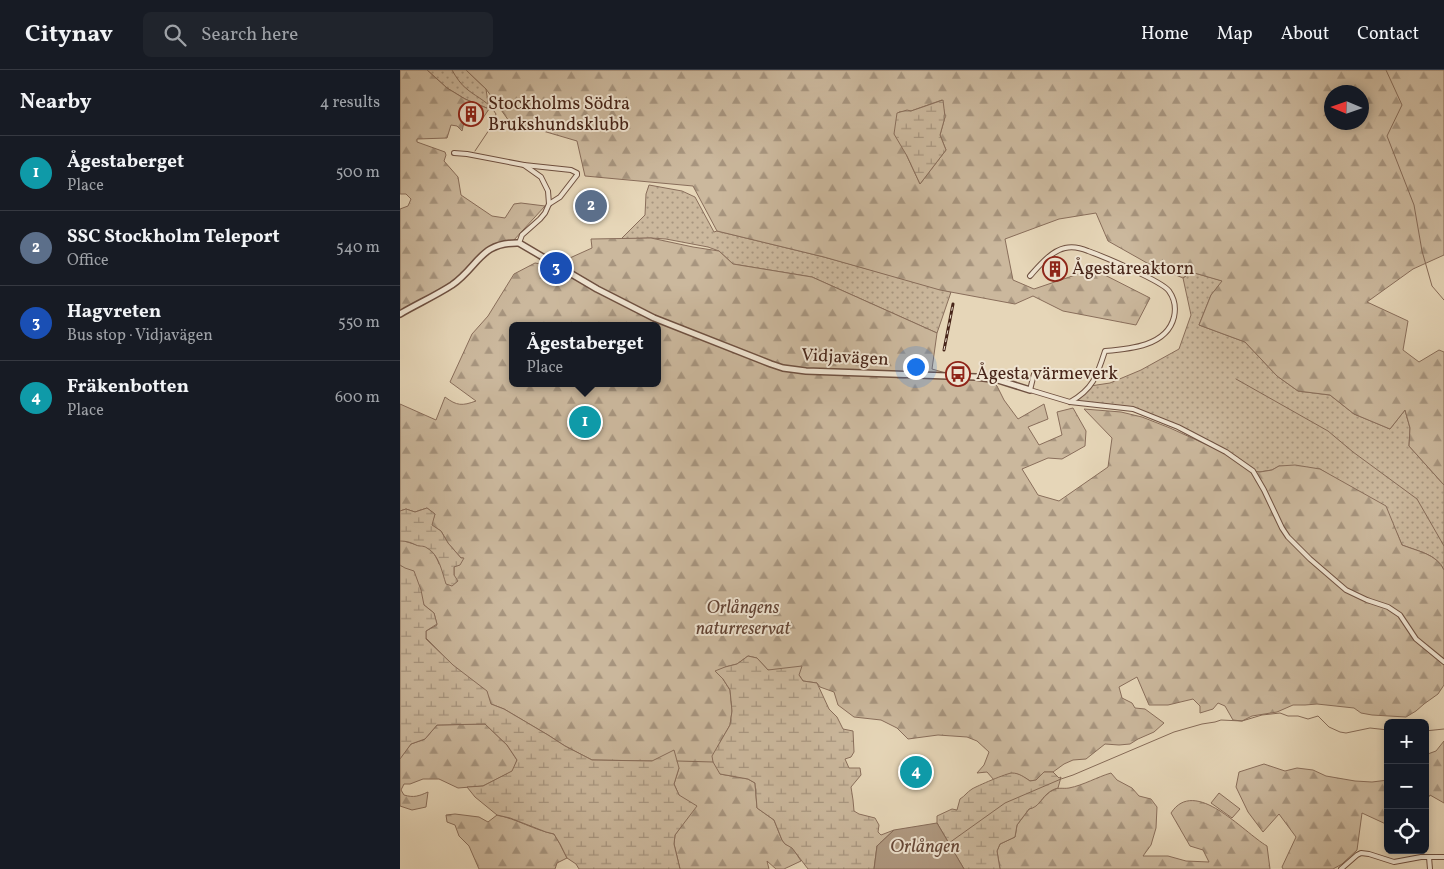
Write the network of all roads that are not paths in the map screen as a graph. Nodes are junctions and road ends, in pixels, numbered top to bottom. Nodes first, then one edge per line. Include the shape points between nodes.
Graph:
1 (454, 153) dead end
2 (524, 165) junction
3 (549, 204) junction
4 (519, 243) junction
5 (1030, 276) dead end
6 (400, 314) edge
7 (1034, 374) dead end
8 (1030, 390) junction
9 (1070, 402) junction
10 (1444, 662) edge
11 (1444, 857) edge
12 (1429, 858) junction
13 (1341, 869) edge
14 (1430, 869) edge

1 - 2 street
2 - 3 street via 541,177 548,191
2 - 3 street via 576,173 560,197
3 - 4 street
4 - 6 street via 491,248 453,284
4 - 8 street, Vidjavägen via 654,318 783,368 976,378 998,380
5 - 9 street via 1058,251 1074,248 1156,281 1172,296 1175,313 1168,331 1157,340 1105,351 1090,386
7 - 8 street
8 - 9 street, Vidjavägen
9 - 10 street, Vidjavägen via 1133,409 1226,452 1253,471 1282,528 1310,559 1346,590 1400,615 1416,639
11 - 12 street
12 - 13 street via 1394,862 1359,854
12 - 14 street

